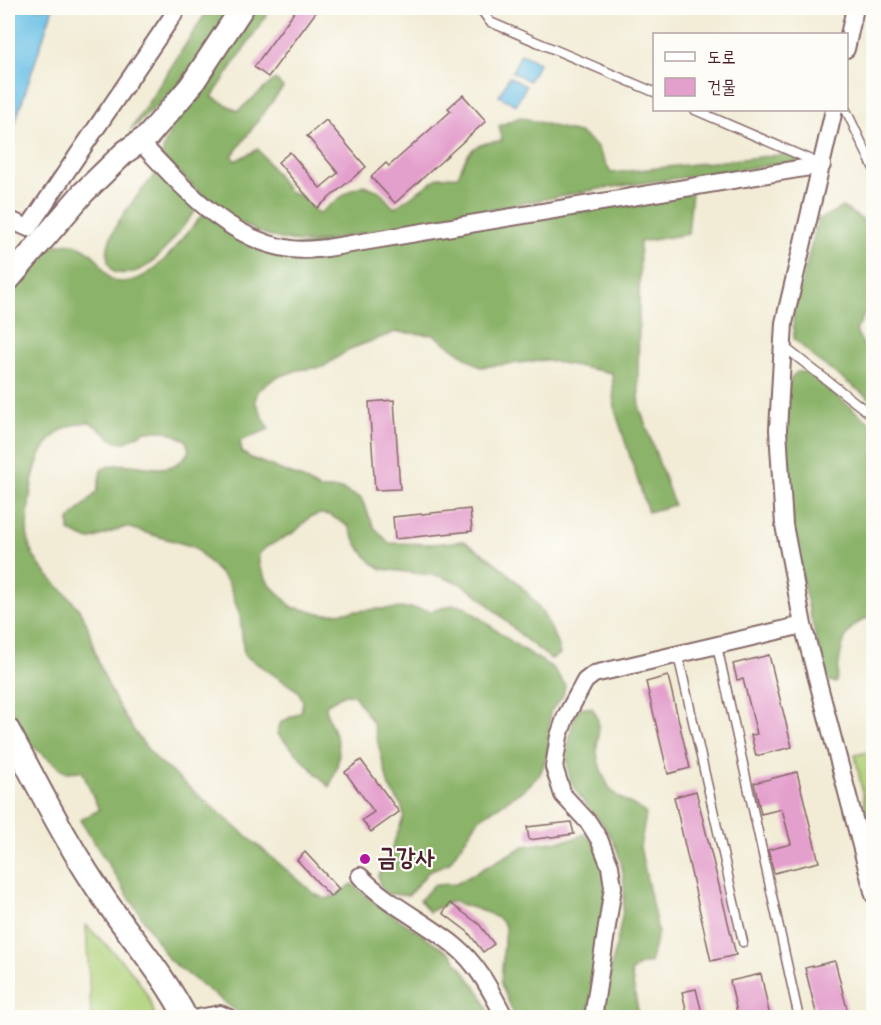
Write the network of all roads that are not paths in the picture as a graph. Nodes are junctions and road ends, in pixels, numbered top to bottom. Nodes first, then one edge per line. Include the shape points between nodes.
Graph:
1 (178, 8) edge
2 (242, 8) edge
3 (480, 8) edge
4 (855, 8) edge
5 (848, 40) edge
6 (653, 92) edge
7 (697, 111) edge
8 (834, 111) edge
9 (846, 111) edge
10 (140, 142) junction
11 (822, 165) junction
12 (873, 169) edge
13 (8, 219) edge
14 (8, 280) edge
15 (782, 346) junction
16 (873, 417) edge
17 (803, 625) junction
18 (717, 646) junction
19 (678, 655) junction
20 (8, 730) edge
21 (360, 876) dead end
22 (873, 895) edge
23 (744, 942) dead end
24 (186, 1017) edge
25 (198, 1017) edge
26 (229, 1017) edge
27 (505, 1017) edge
28 (593, 1017) edge
29 (799, 1017) edge

1 - 13 street via 28,228
2 - 10 street via 190,87
3 - 6 lane via 490,22
4 - 5 street
7 - 11 lane
8 - 11 street
9 - 12 lane
10 - 11 street via 180,184 238,230 267,244 298,249 327,248
10 - 14 street via 83,193
11 - 15 street via 784,323
15 - 16 lane
15 - 17 street via 778,430 783,513
17 - 18 street
17 - 22 street
18 - 19 street
18 - 29 lane
19 - 23 lane
19 - 28 street via 594,674 585,681 559,736 554,767 557,782 563,795 600,839 613,887
20 - 24 street via 105,900 172,990
21 - 27 street via 379,896 455,946 484,978
25 - 26 street

